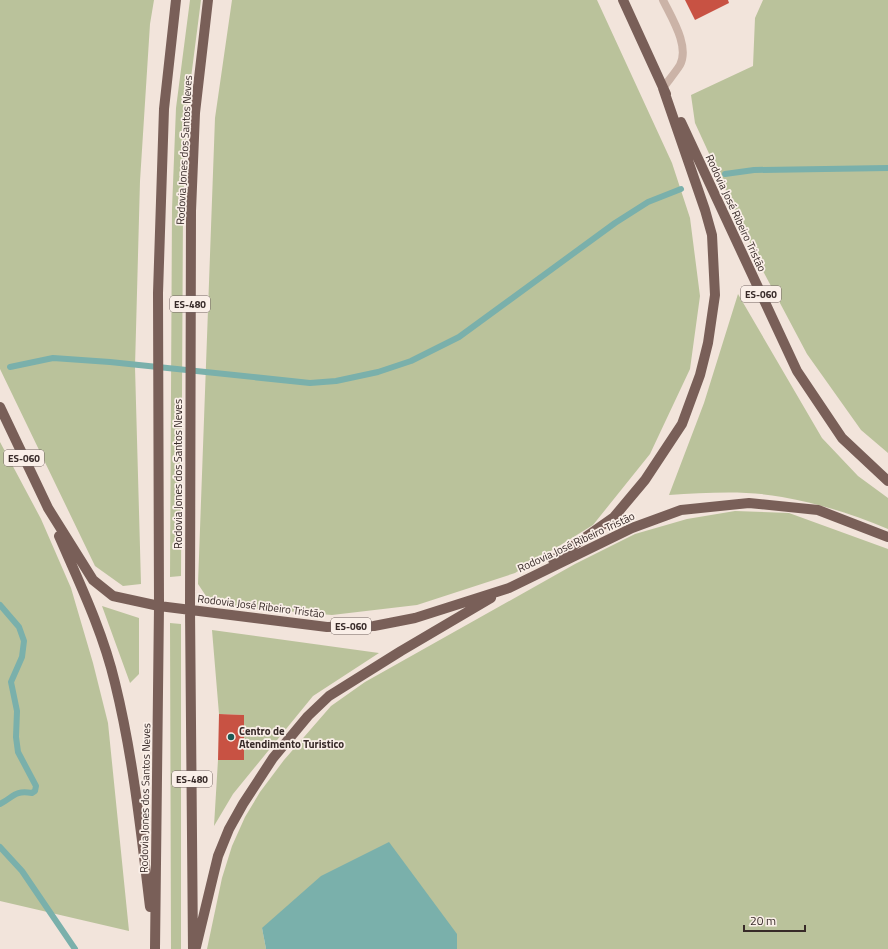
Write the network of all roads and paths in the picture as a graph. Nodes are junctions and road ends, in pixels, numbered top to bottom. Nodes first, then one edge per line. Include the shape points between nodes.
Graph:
1 (176, 0) edge
2 (208, 0) edge
3 (623, 0) edge
4 (663, 0) edge
5 (663, 88) junction
6 (0, 407) edge
7 (888, 481) edge
8 (48, 508) junction
9 (888, 537) edge
10 (530, 577) junction
11 (508, 588) junction
12 (159, 606) junction
13 (190, 609) junction
14 (155, 946) edge
15 (193, 949) edge
16 (196, 949) edge

1 - 12 main road, Rodovia Jones dos Santos Neves / ES-480 via 164,109 158,293
2 - 13 main road, Rodovia Jones dos Santos Neves / ES-480 via 195,113 191,211
3 - 5 main road, Rodovia José Ribeiro Tristão / ES-060
4 - 5 lane via 678,34 682,54 680,64
5 - 7 main road, Rodovia José Ribeiro Tristão / ES-060 via 797,371 842,438
5 - 10 main road via 712,235 715,295 700,376 682,424 645,480 614,517
6 - 8 main road, Rodovia José Ribeiro Tristão / ES-060
8 - 12 main road, Rodovia José Ribeiro Tristão / ES-060 via 93,580 113,596
8 - 14 main road via 100,632 115,682 131,758
9 - 10 main road, Rodovia José Ribeiro Tristão / ES-060 via 818,510 749,503 681,510 632,528
10 - 11 main road, Rodovia José Ribeiro Tristão / ES-060
11 - 13 main road, Rodovia José Ribeiro Tristão / ES-060 via 415,618 374,626 327,627
11 - 16 main road via 329,696 308,716 273,758 229,829 218,856
12 - 13 main road, Rodovia José Ribeiro Tristão / ES-060
12 - 14 main road, Rodovia Jones dos Santos Neves / ES-480
13 - 15 main road, Rodovia Jones dos Santos Neves / ES-480

